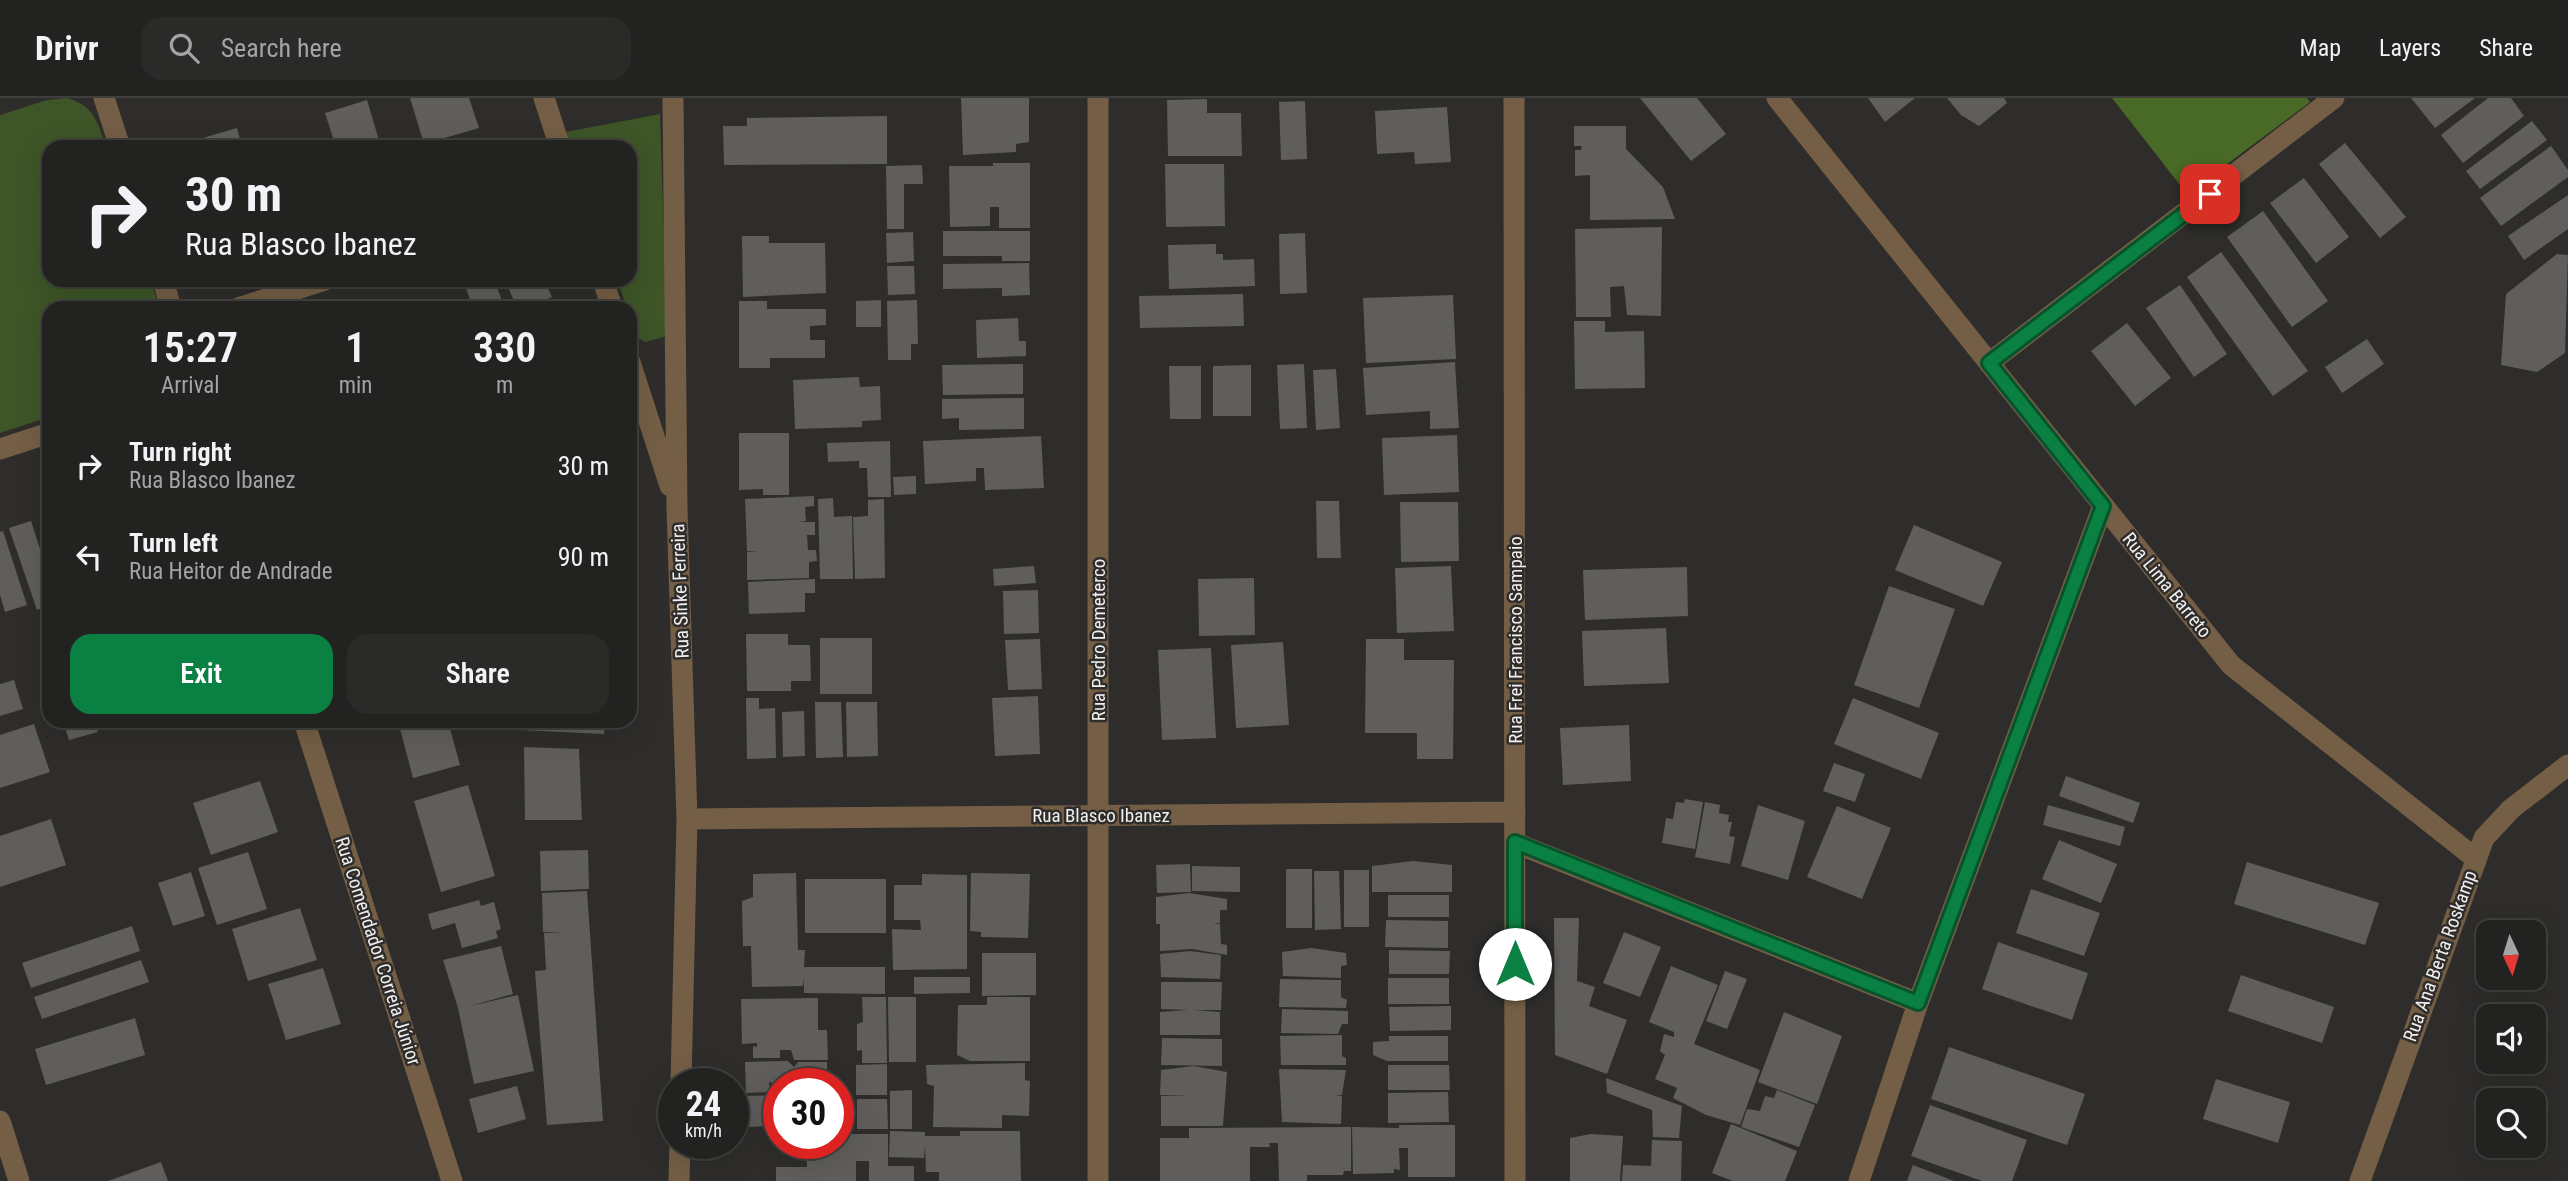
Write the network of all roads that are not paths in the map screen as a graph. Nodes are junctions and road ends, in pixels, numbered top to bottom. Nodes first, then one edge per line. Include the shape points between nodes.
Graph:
1 (104, 98) edge
2 (544, 98) edge
3 (673, 98) edge
4 (1098, 98) edge
5 (1514, 98) edge
6 (1777, 98) edge
7 (2334, 98) edge
8 (118, 140) edge
9 (558, 140) edge
10 (303, 287) edge
11 (260, 301) edge
12 (1989, 363) junction
13 (637, 384) edge
14 (42, 435) edge
15 (0, 449) edge
16 (2103, 506) junction
17 (677, 508) junction
18 (306, 728) edge
19 (2568, 765) edge
20 (1515, 812) junction
21 (1098, 815) junction
22 (687, 818) junction
23 (1515, 842) junction
24 (2475, 858) junction
25 (1918, 1003) junction
26 (681, 1068) edge
27 (0, 1121) edge
28 (680, 1159) edge
29 (19, 1181) edge
30 (452, 1181) edge
31 (679, 1181) edge
32 (1098, 1181) edge
33 (1515, 1181) edge
34 (1859, 1181) edge
35 (2360, 1181) edge

1 - 8 street
2 - 9 street
3 - 17 street, Rua Sinke Ferreira
4 - 21 street, Rua Pedro Demeterco
5 - 20 street, Rua Frei Francisco Sampaio
6 - 12 street, Rua Lima Barreto
7 - 12 street
10 - 11 street
12 - 16 street, Rua Lima Barreto
13 - 17 street
14 - 15 street
16 - 24 street, Rua Lima Barreto via 2231,665
16 - 25 street
17 - 22 street, Rua Sinke Ferreira
18 - 30 street, Rua Comendador Correia Júnior
19 - 24 street, Rua Ana Berta Roskamp via 2494,824
20 - 21 street, Rua Blasco Ibanez
20 - 23 street, Rua Frei Francisco Sampaio
21 - 22 street, Rua Blasco Ibanez
21 - 32 street, Rua Pedro Demeterco
22 - 26 street, Rua Sinke Ferreira
23 - 25 street
23 - 33 street, Rua Frei Francisco Sampaio
24 - 35 street, Rua Ana Berta Roskamp
25 - 34 street
27 - 29 street
28 - 31 street

